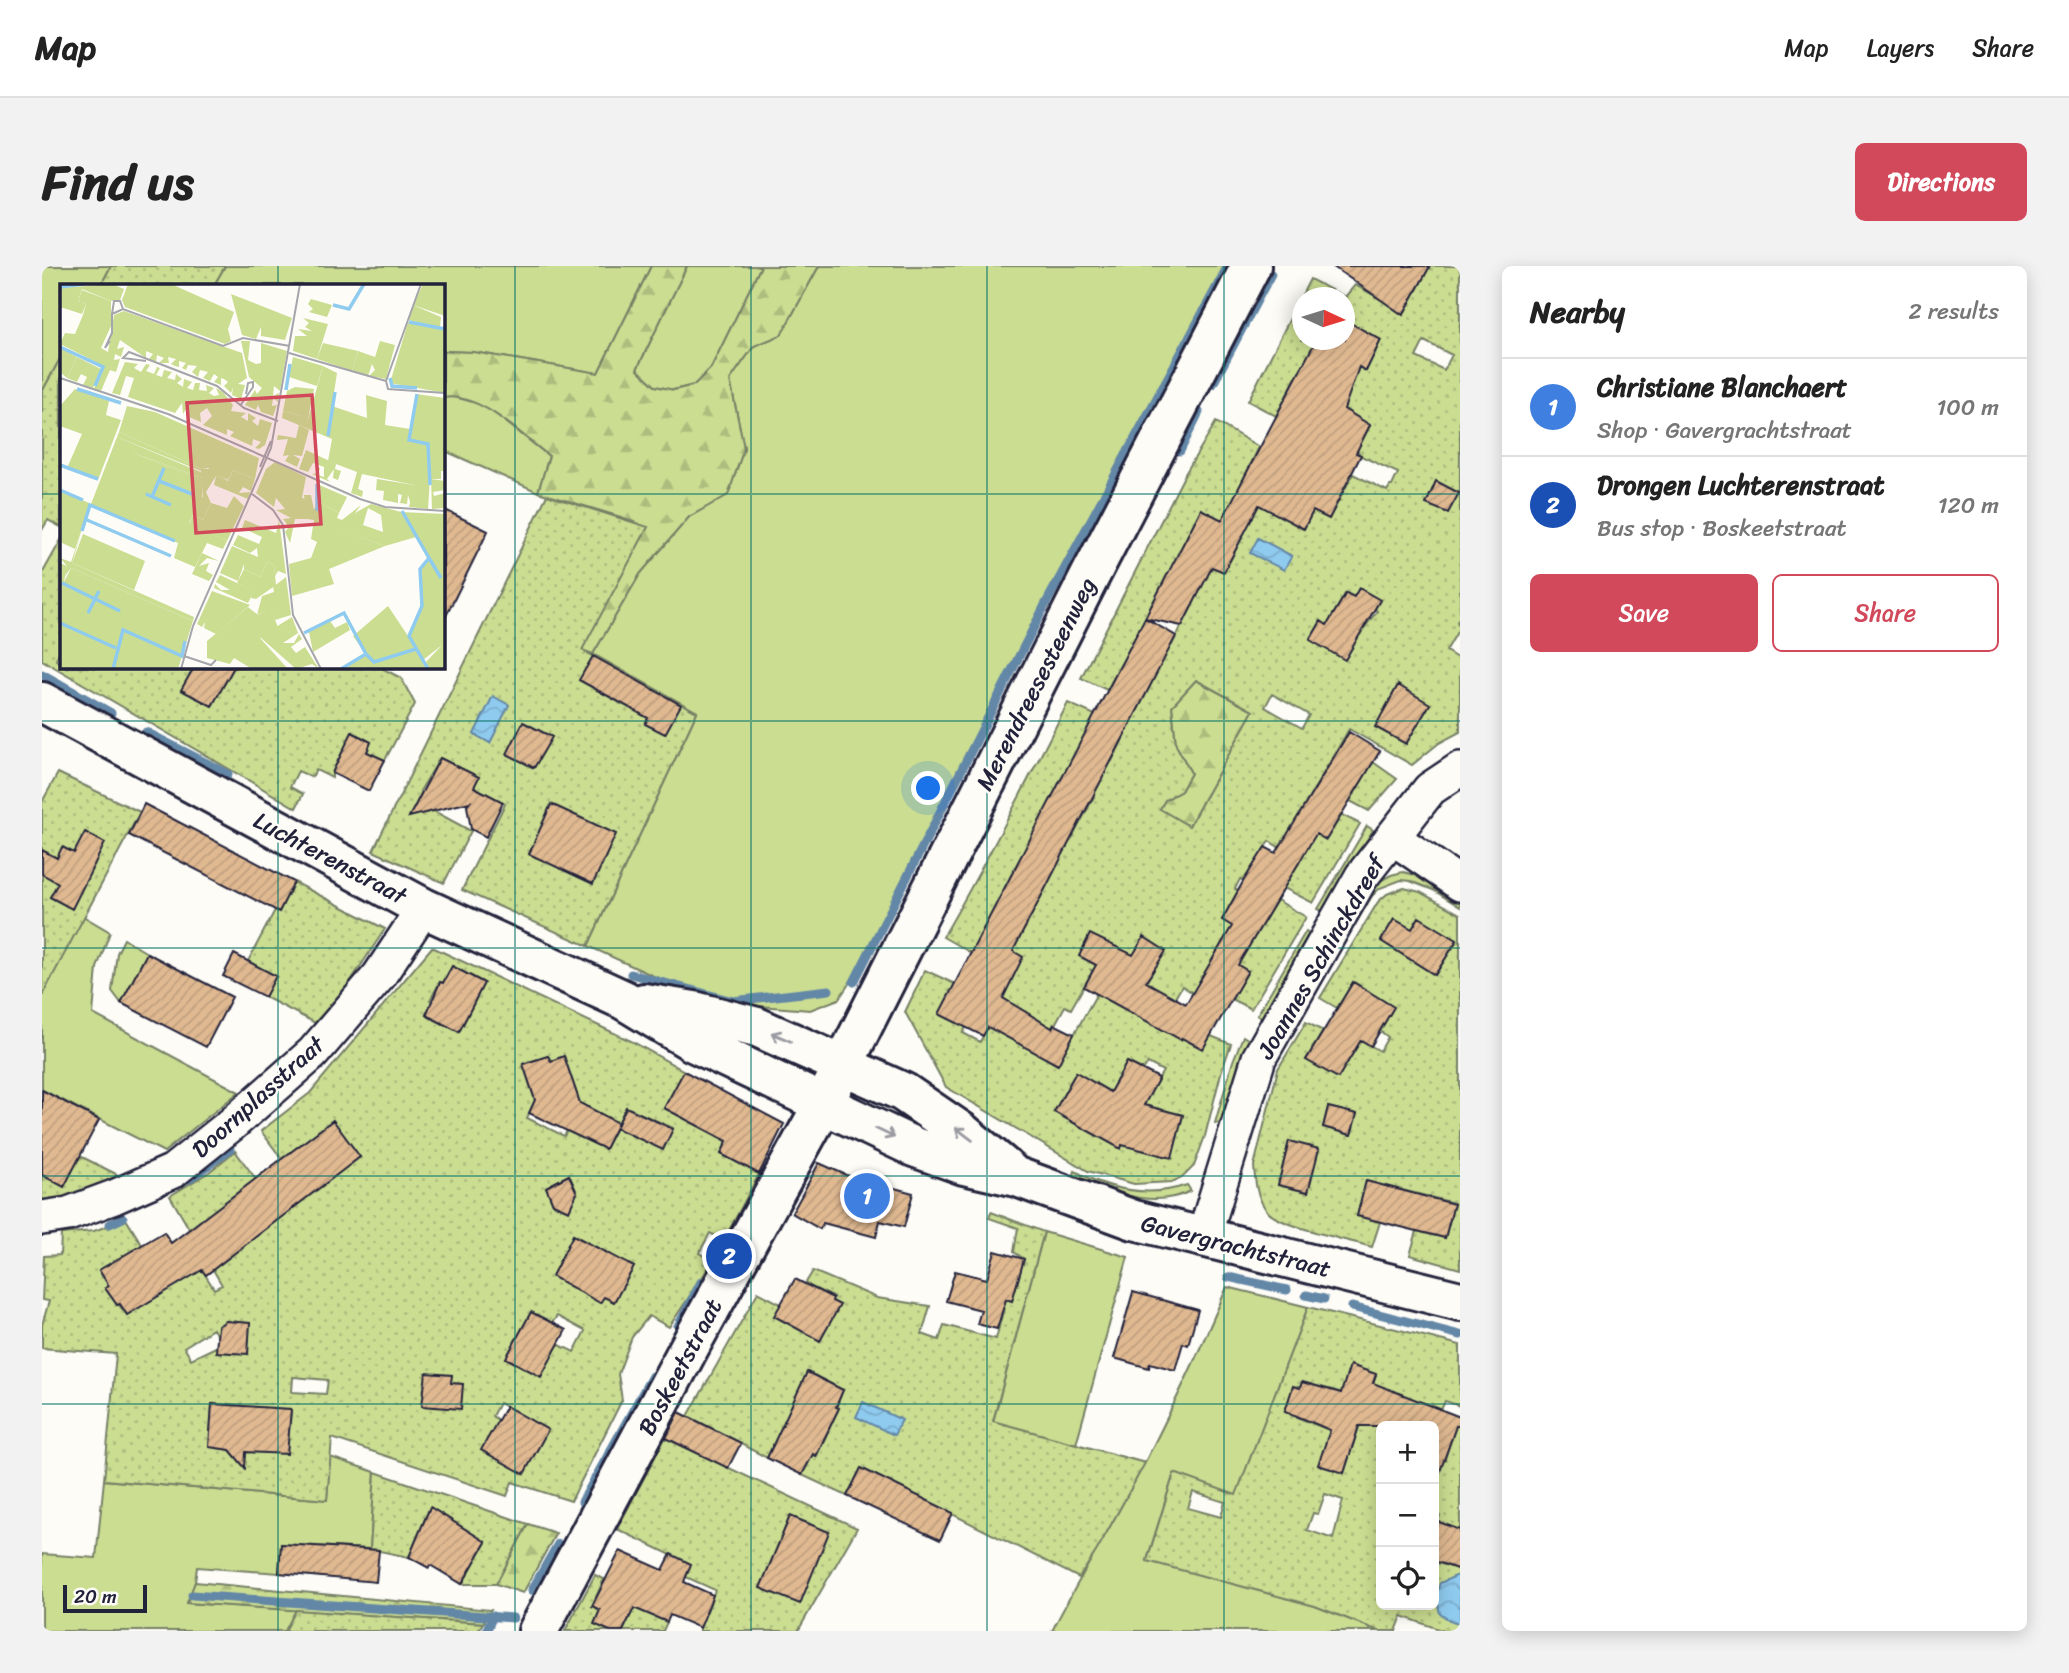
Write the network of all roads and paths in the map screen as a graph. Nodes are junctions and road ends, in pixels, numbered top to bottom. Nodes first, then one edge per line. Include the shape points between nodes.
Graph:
1 (1251, 266) edge
2 (42, 702) edge
3 (1460, 769) edge
4 (1392, 837) junction
5 (1460, 884) edge
6 (424, 908) junction
7 (624, 1000) junction
8 (843, 1065) junction
9 (824, 1103) junction
10 (1017, 1177) junction
11 (42, 1218) edge
12 (1203, 1239) junction
13 (1460, 1301) edge
14 (538, 1631) edge

1 - 8 street, Merendreesesteenweg
2 - 6 street, Luchterenstraat
3 - 4 street, Joannes Schinckdreef via 1430,789
4 - 5 street, Joannes Schinckdreef
4 - 12 street, Joannes Schinckdreef via 1362,876 1259,1058
6 - 7 street, Luchterenstraat
6 - 11 street, Doornplasstraat via 379,976 313,1053 233,1124 173,1171 68,1214
8 -> 7 street, Luchterenstraat via 757,1027
7 - 9 street, Luchterenstraat via 693,1042
8 - 9 street, Merendreesesteenweg
10 -> 8 street, Gavergrachtstraat via 903,1092
9 -> 10 street, Gavergrachtstraat via 914,1147
9 - 14 street, Boskeetstraat
10 - 12 street, Gavergrachtstraat via 1121,1216
12 - 13 street, Gavergrachtstraat

